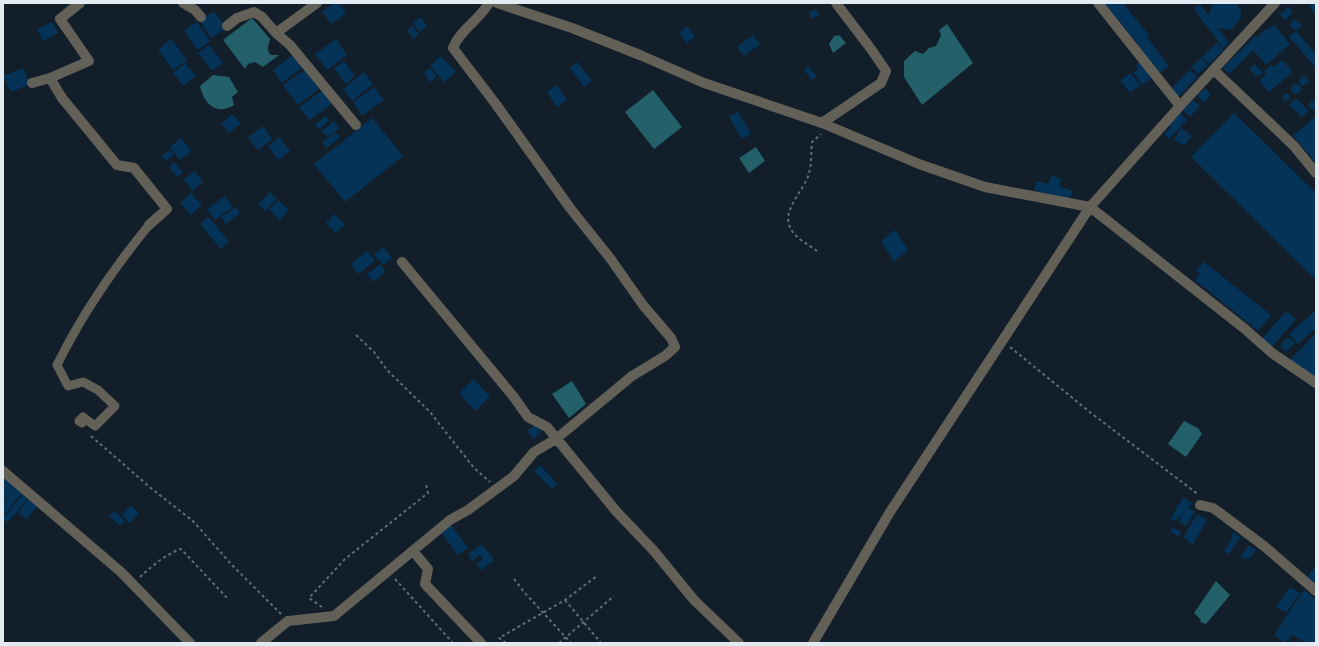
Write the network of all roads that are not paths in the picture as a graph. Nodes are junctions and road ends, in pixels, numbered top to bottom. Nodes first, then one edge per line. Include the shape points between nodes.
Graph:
1 (80, 3) edge
2 (183, 3) edge
3 (317, 3) edge
4 (489, 3) edge
5 (497, 3) edge
6 (836, 3) edge
7 (1098, 3) edge
8 (1275, 3) edge
9 (516, 6) edge
10 (201, 17) dead end
11 (227, 26) dead end
12 (276, 33) junction
13 (1214, 70) junction
14 (50, 78) junction
15 (32, 83) dead end
16 (1180, 106) junction
17 (356, 125) dead end
18 (826, 125) junction
19 (1316, 173) edge
20 (1090, 208) junction
21 (149, 225) joint
22 (402, 262) dead end
23 (1316, 383) edge
24 (82, 423) road end
25 (556, 439) junction
26 (3, 471) edge
27 (1200, 505) dead end
28 (413, 551) junction
29 (1316, 591) edge
30 (190, 643) edge
31 (261, 643) edge
32 (481, 643) edge
33 (739, 643) edge
34 (813, 643) edge

1 - 14 street via 60,19 89,62
2 - 10 street
3 - 12 street
4 - 25 street via 456,40 453,48 570,208 671,338 675,347 632,376
5 - 9 street
6 - 18 street via 886,71 881,83
7 - 16 street
8 - 13 street
9 - 18 street via 640,55 704,84
11 - 12 street via 237,18 254,12
12 - 17 street via 290,45
13 - 16 street
13 - 19 street via 1294,146
14 - 15 street
14 - 21 street via 62,98 117,165 134,168 167,209
16 - 20 street
18 - 20 street via 919,164 985,187
20 - 23 street via 1272,352
20 - 34 street via 890,512
21 - 24 street via 121,259 90,305 57,365 68,386 83,382 98,390 115,406 95,426 83,418 79,421
22 - 25 street via 514,396 528,417 547,427
25 - 28 street via 534,452 514,476 450,520
25 - 33 street via 694,600
26 - 30 street via 104,558
27 - 29 street via 1213,508 1264,546
28 - 31 street via 334,616 288,621
28 - 32 street via 428,569 425,584

